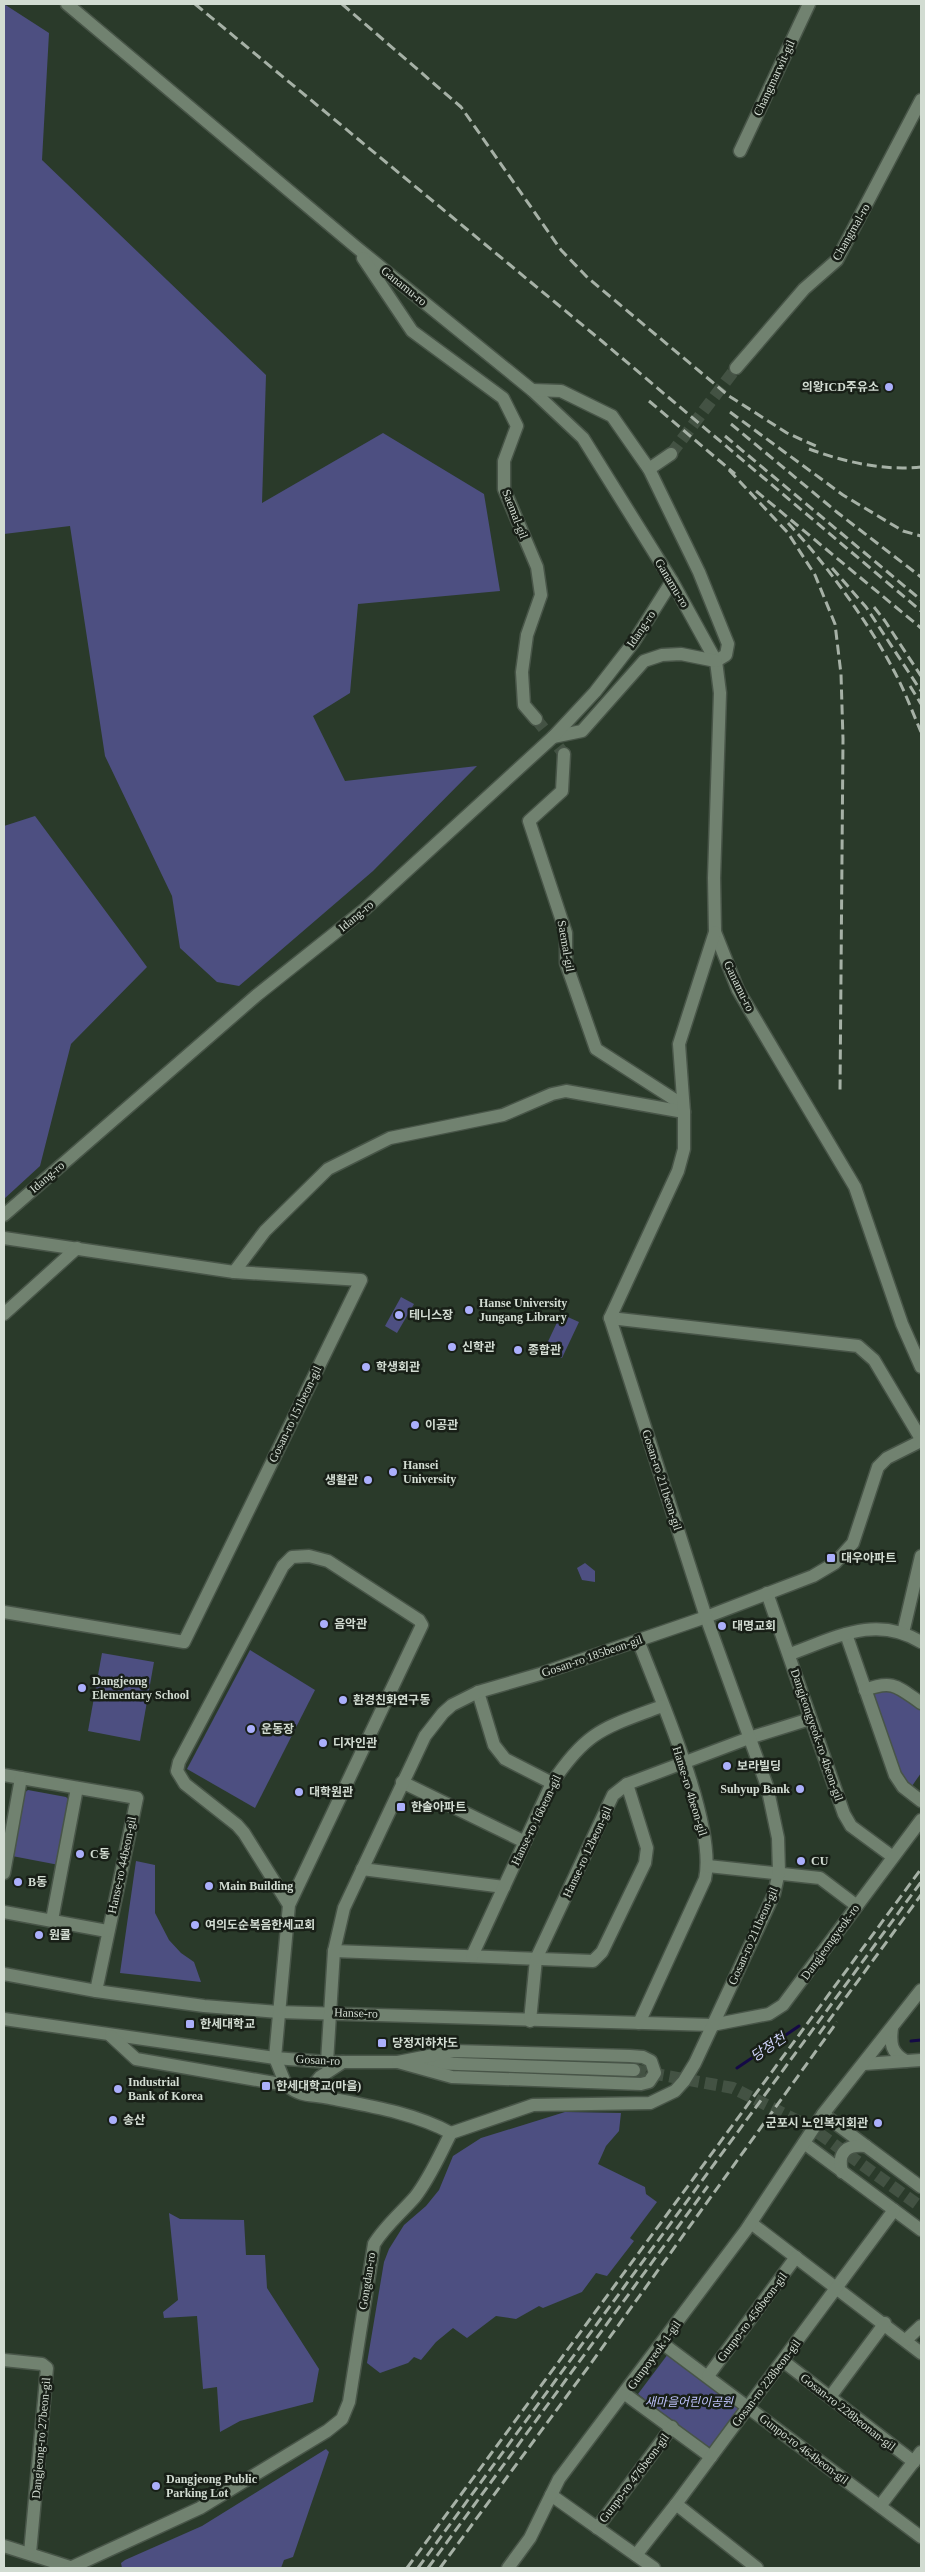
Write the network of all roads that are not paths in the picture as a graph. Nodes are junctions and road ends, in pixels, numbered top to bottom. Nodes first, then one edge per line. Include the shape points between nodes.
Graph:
1 (67, 4) edge
2 (809, 4) edge
3 (921, 100) edge
4 (740, 151) dead end
5 (356, 247) junction
6 (736, 368) tunnel mouth
7 (532, 390) junction
8 (671, 454) tunnel mouth
9 (649, 469) junction
10 (672, 581) junction
11 (716, 661) junction
12 (536, 720) tunnel mouth
13 (553, 736) junction
14 (564, 754) tunnel mouth
15 (715, 932) junction
16 (684, 1108) junction
17 (4, 1215) edge
18 (4, 1238) edge
19 (77, 1248) junction
20 (234, 1272) junction
21 (4, 1314) edge
22 (610, 1318) junction
23 (921, 1367) edge
24 (921, 1440) edge
25 (921, 1556) edge
26 (767, 1593) junction
27 (4, 1612) edge
28 (706, 1617) junction
29 (903, 1633) junction
30 (846, 1634) junction
31 (638, 1640) junction
32 (921, 1642) edge
33 (790, 1654) junction
34 (865, 1690) junction
35 (478, 1692) junction
36 (921, 1704) edge
37 (662, 1706) junction
38 (810, 1719) junction
39 (749, 1738) junction
40 (683, 1762) junction
41 (4, 1775) edge
42 (21, 1778) junction
43 (402, 1782) junction
44 (552, 1783) junction
45 (627, 1784) junction
46 (77, 1788) junction
47 (921, 1801) edge
48 (921, 1820) edge
49 (525, 1842) junction
50 (893, 1857) junction
51 (708, 1866) junction
52 (362, 1869) junction
53 (779, 1872) junction
54 (4, 1873) edge
55 (504, 1888) junction
56 (289, 1905) junction
57 (857, 1906) junction
58 (4, 1912) edge
59 (52, 1920) junction
60 (107, 1931) junction
61 (334, 1950) junction
62 (472, 1956) junction
63 (536, 1959) junction
64 (4, 1974) edge
65 (921, 1990) edge
66 (96, 1991) junction
67 (278, 2012) junction
68 (330, 2012) junction
69 (4, 2019) edge
70 (530, 2021) junction
71 (639, 2023) junction
72 (712, 2025) junction
73 (892, 2026) junction
74 (110, 2036) junction
75 (275, 2058) junction
76 (921, 2060) edge
77 (906, 2061) junction
78 (327, 2062) junction
79 (343, 2062) junction
80 (398, 2062) junction
81 (864, 2064) junction
82 (634, 2070) tunnel mouth
83 (286, 2085) junction
84 (326, 2098) junction
85 (823, 2114) junction
86 (451, 2133) junction
87 (804, 2143) junction
88 (866, 2146) junction
89 (842, 2172) junction
90 (921, 2188) edge
91 (894, 2210) junction
92 (751, 2224) junction
93 (921, 2230) edge
94 (796, 2258) junction
95 (837, 2288) junction
96 (885, 2323) junction
97 (921, 2326) edge
98 (906, 2340) junction
99 (662, 2344) junction
100 (921, 2352) edge
101 (4, 2360) edge
102 (783, 2361) junction
103 (708, 2376) junction
104 (625, 2394) junction
105 (830, 2398) junction
106 (749, 2407) junction
107 (672, 2428) junction
108 (711, 2456) junction
109 (918, 2457) edge
110 (551, 2496) junction
111 (676, 2504) junction
112 (880, 2506) junction
113 (597, 2528) junction
114 (921, 2537) edge
115 (4, 2546) edge
116 (30, 2553) junction
117 (636, 2555) junction
118 (71, 2568) edge
119 (508, 2568) edge
120 (654, 2568) edge
121 (757, 2568) edge

1 - 5 street, Ganamu-ro
2 - 4 street, Changmarwit-gil
3 - 6 street, Changmal-ro via 837,260 804,289
5 - 7 street, Ganamu-ro
5 - 12 street, Saemal-gil via 412,331 503,398 517,426 504,461 504,489 537,567 541,595 527,636 522,672 524,705
7 - 9 street via 561,391 612,416
7 - 10 street, Ganamu-ro via 583,438
8 - 9 street
9 - 11 street via 699,572 728,644 726,655
10 - 11 street, Ganamu-ro
10 - 13 street, Idang-ro via 595,692
11 - 13 street via 681,654 662,655 644,661 582,731
11 - 15 street, Ganamu-ro via 720,693
13 - 17 street, Idang-ro via 365,909 257,996
14 - 16 street, Saemal-gil via 562,791 529,821 566,933 566,963 596,1048
15 - 16 street via 679,1044
15 - 23 street, Ganamu-ro via 738,990 855,1187 902,1324
16 - 20 street via 566,1091 503,1115 390,1138 328,1169 265,1231
16 - 22 street via 684,1149 678,1171
18 - 19 street, Gosan-ro 151beon-gil
19 - 20 street, Gosan-ro 151beon-gil
19 - 21 street
20 - 27 street, Gosan-ro 151beon-gil via 361,1280 184,1642
22 - 24 street via 858,1346 874,1360
22 - 28 street, Gosan-ro 211beon-gil
24 - 26 street via 887,1458 878,1467 854,1544 835,1563 813,1576
25 - 29 street
26 - 28 street
26 - 33 street, Dangjeongyeok-ro 4beon-gil
28 - 31 street, Gosan-ro 185beon-gil
28 - 39 street, Gosan-ro 211beon-gil
29 - 30 street via 872,1627
29 - 32 street
30 - 33 street
30 - 34 street
31 - 35 street, Gosan-ro 185beon-gil
31 - 37 street, Hanse-ro 4beon-gil
33 - 38 street, Dangjeongyeok-ro 4beon-gil
34 - 36 street via 882,1683 891,1684
34 - 47 street via 895,1775 903,1787
35 - 43 street, Gosan-ro 185beon-gil via 452,1705 437,1720 425,1736
35 - 44 street via 494,1744 505,1760
37 - 40 street, Hanse-ro 4beon-gil
37 - 44 street, Hanse-ro 16beon-gil via 600,1730 569,1757
38 - 39 street, Hanse-ro 12beon-gil
38 - 50 street, Dangjeongyeok-ro 4beon-gil via 851,1826
39 - 40 street, Hanse-ro 12beon-gil
39 - 53 street, Gosan-ro 211beon-gil via 775,1816
40 - 45 street, Hanse-ro 12beon-gil
40 - 51 street, Hanse-ro 4beon-gil via 704,1831
41 - 42 street, Hanse-ro 44beon-gil
42 - 46 street, Hanse-ro 44beon-gil
42 - 54 street
43 - 49 street
43 - 52 street, Gosan-ro 185beon-gil
44 - 49 street, Hanse-ro 16beon-gil
45 - 63 street, Hanse-ro 12beon-gil via 613,1795
45 - 63 street via 648,1848 645,1863 602,1952 593,1961
46 - 59 street
46 - 60 street, Hanse-ro 44beon-gil via 136,1798
48 - 50 street, Dangjeongyeok-ro
49 - 55 street, Hanse-ro 16beon-gil
50 - 57 street, Dangjeongyeok-ro
51 - 53 street
51 - 71 street, Hanse-ro 4beon-gil
52 - 55 street
52 - 61 street, Gosan-ro 185beon-gil via 344,1908
53 - 57 street via 820,1878
53 - 72 street, Gosan-ro 211beon-gil via 774,1894
55 - 62 street, Hanse-ro 16beon-gil
56 - 56 street via 422,1625 328,1560 309,1556 292,1557 283,1566 177,1771 184,1784 241,1829
56 - 67 street
57 - 72 street, Dangjeongyeok-ro via 783,2005 768,2014
58 - 59 street
59 - 60 street
60 - 66 street, Hanse-ro 44beon-gil
61 - 62 street
61 - 68 street, Gosan-ro 185beon-gil
62 - 63 street
63 - 70 street, Hanse-ro 12beon-gil
64 - 66 street, Hanse-ro
65 - 73 street, Gunpoyeok 1-gil
66 - 67 street, Hanse-ro via 204,2006
67 - 68 street, Hanse-ro
67 - 75 street
68 - 70 street, Hanse-ro
68 - 78 street, Gosan-ro 185beon-gil
69 - 74 street, Gosan-ro
70 - 71 street, Hanse-ro
71 - 72 street, Hanse-ro
72 - 86 street via 684,2081 675,2091 650,2103 533,2105
73 - 77 street via 890,2044
73 - 81 street, Gunpoyeok 1-gil
74 - 75 street, Gosan-ro
74 - 83 street via 136,2059
75 - 78 street, Gosan-ro
75 - 83 street
76 - 77 street
77 - 81 street
78 - 79 street, Gosan-ro
79 - 80 street, Gosan-ro
79 - 84 street via 315,2083 316,2089
80 - 80 street via 452,2077 641,2084 650,2082 655,2073 651,2062 643,2057 630,2056 454,2051
80 - 82 street, Gosan-ro
81 - 85 street, Gunpoyeok 1-gil
83 - 84 street via 304,2096
84 - 86 street via 428,2120
85 - 87 street, Gunpoyeok 1-gil
85 - 88 street
86 - 118 street, Gongdan-ro via 415,2197 388,2224 374,2244 349,2402 342,2419 200,2508
87 - 89 street
87 - 92 street, Gunpoyeok 1-gil
88 - 89 street via 854,2145 843,2151 840,2158
88 - 90 street
89 - 91 street
91 - 93 street
91 - 95 street, Gosan-ro 228beon-gil
92 - 94 street
92 - 99 street, Gunpoyeok 1-gil
94 - 95 street
94 - 103 street, Gunpo-ro 456beon-gil
95 - 96 street
95 - 102 street, Gosan-ro 228beon-gil
96 - 98 street
96 - 105 street
97 - 98 street
98 - 100 street
99 - 103 street, Gunpo-ro 464beon-gil
99 - 104 street, Gunpoyeok 1-gil
101 - 116 street, Dangjeong-ro 27beon-gil via 42,2364 47,2368
102 - 105 street, Gosan-ro 228beonan-gil
102 - 106 street, Gosan-ro 228beon-gil
103 - 106 street, Gunpo-ro 464beon-gil
104 - 107 street
104 - 110 street, Gunpoyeok 1-gil via 558,2479
105 - 109 street, Gosan-ro 228beonan-gil
106 - 108 street, Gosan-ro 228beon-gil
106 - 112 street, Gunpo-ro 464beon-gil
107 - 108 street
107 - 113 street, Gunpo-ro 476beon-gil
108 - 111 street, Gosan-ro 228beon-gil
109 - 112 street
110 - 113 street, Gunpo-ro 476beon-gil
110 - 119 street, Gunpoyeok 1-gil via 530,2538
111 - 117 street, Gosan-ro 228beon-gil
111 - 121 street
112 - 114 street, Gunpo-ro 464beon-gil
113 - 117 street, Gunpo-ro 476beon-gil
115 - 116 street
116 - 118 street
117 - 120 street, Gunpo-ro 476beon-gil

